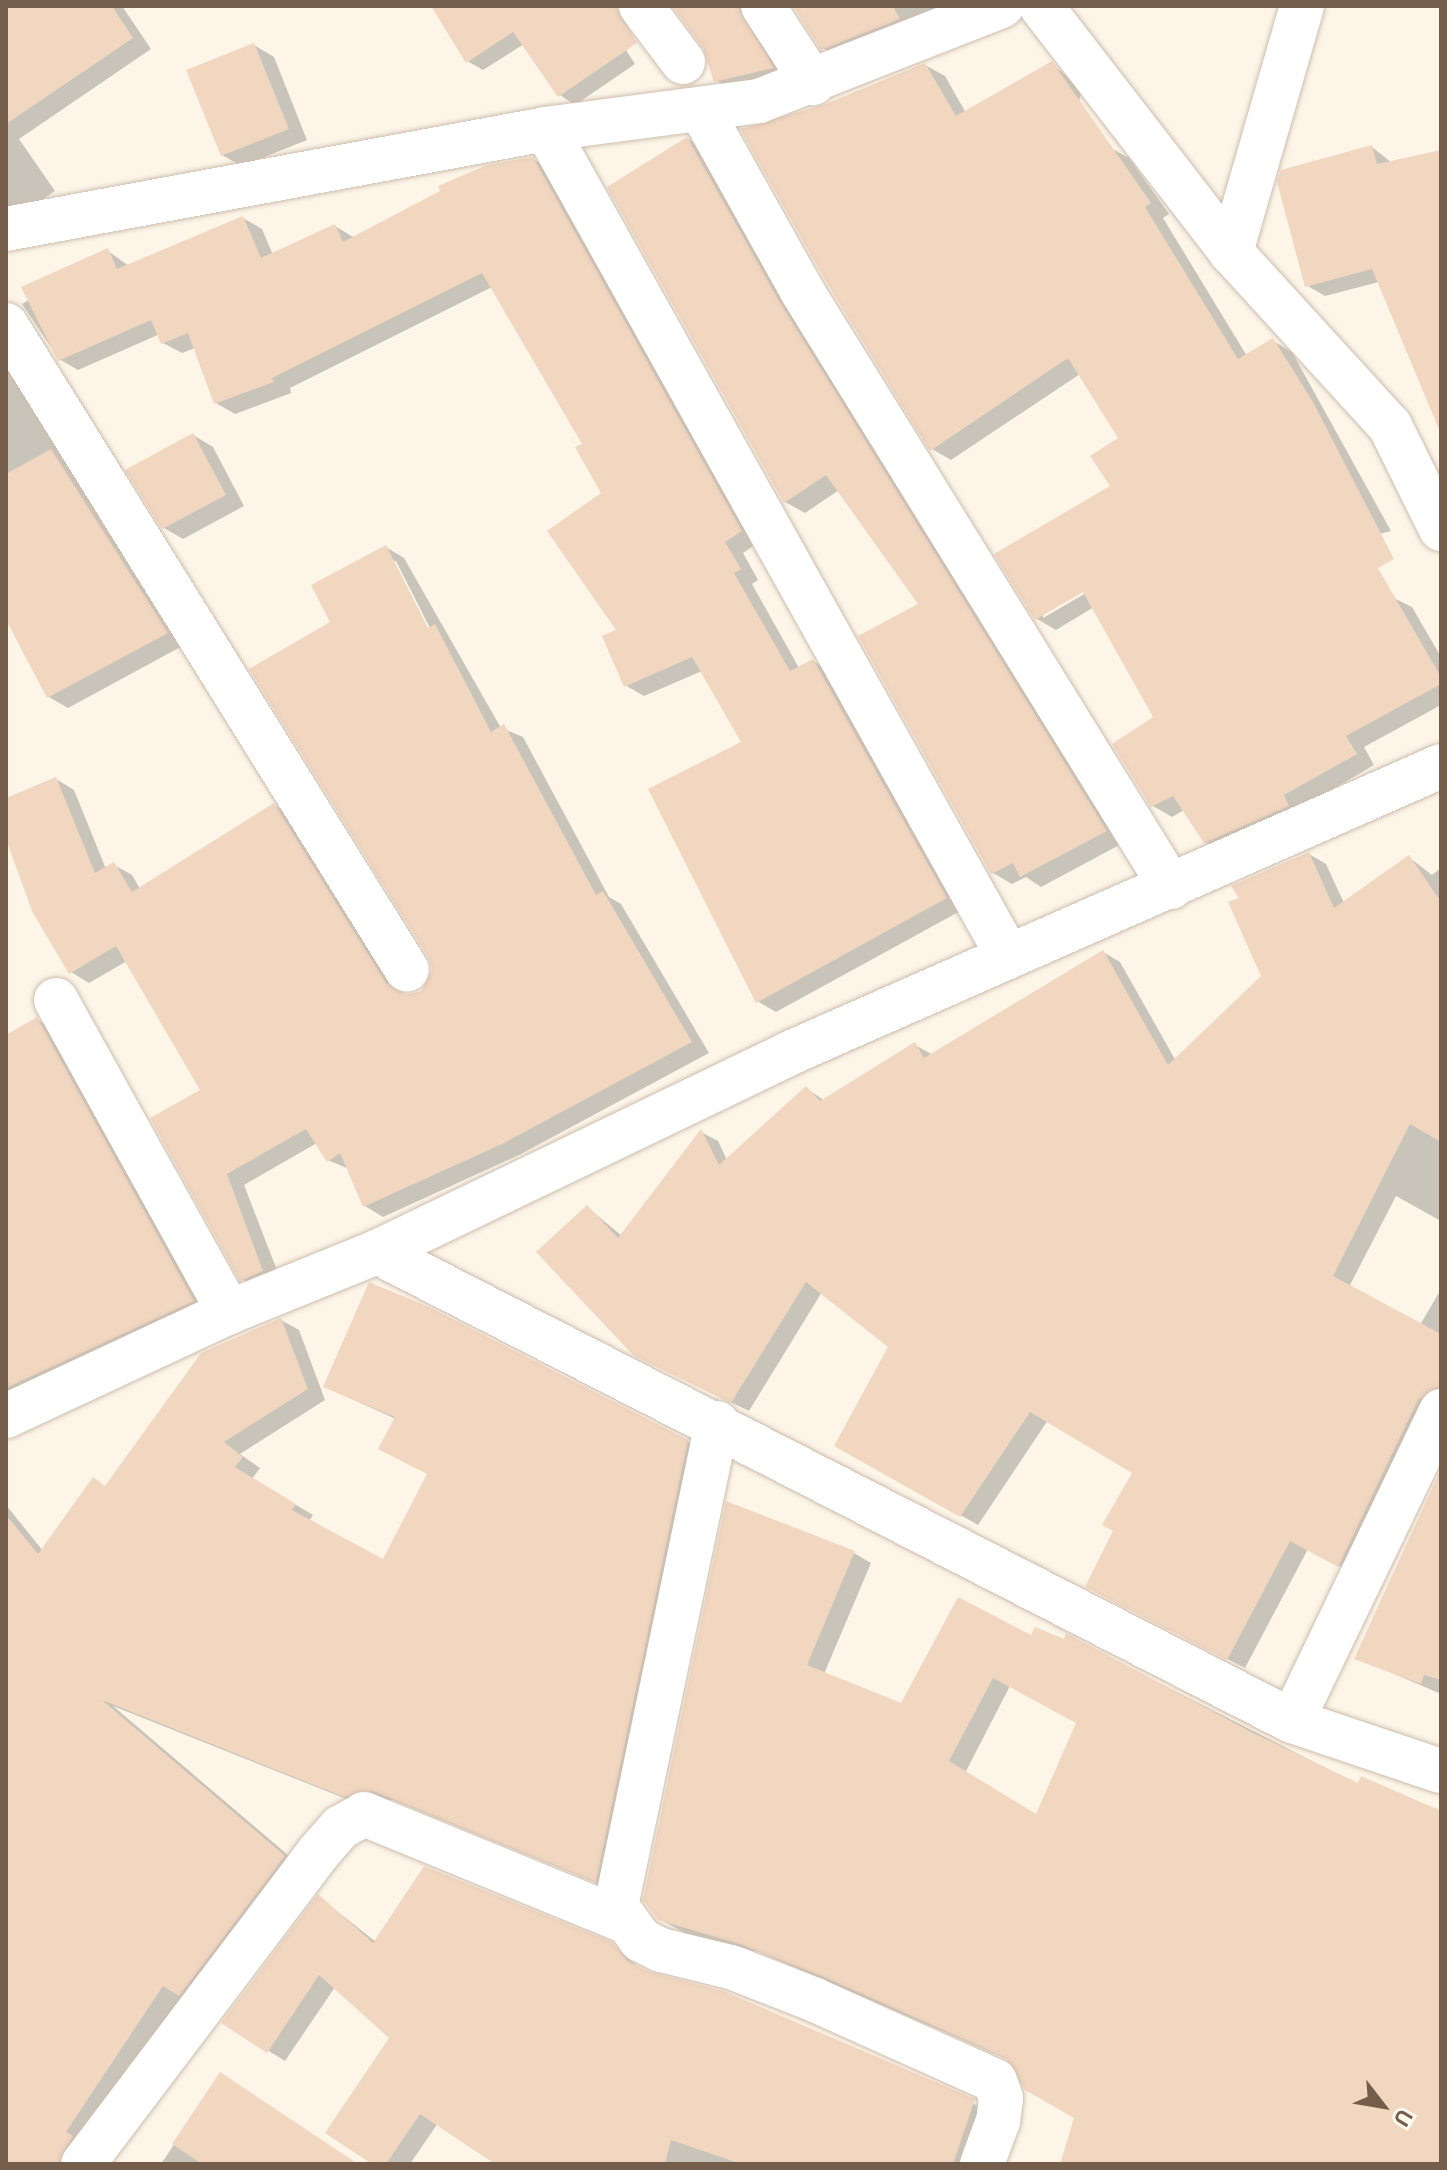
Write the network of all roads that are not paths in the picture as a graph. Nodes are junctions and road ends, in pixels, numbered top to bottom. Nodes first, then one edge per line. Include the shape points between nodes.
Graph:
1 (641, 6) edge
2 (763, 6) edge
3 (1002, 6) edge
4 (1041, 6) edge
5 (1302, 6) edge
6 (683, 62) dead end
7 (813, 83) junction
8 (701, 110) junction
9 (546, 129) junction
10 (6, 229) edge
11 (1231, 252) junction
12 (6, 325) edge
13 (1441, 529) edge
14 (1441, 766) edge
15 (1171, 887) junction
16 (1008, 956) junction
17 (407, 970) dead end
18 (56, 1000) dead end
19 (377, 1252) junction
20 (229, 1312) junction
21 (1441, 1411) edge
22 (6, 1416) edge
23 (717, 1423) junction
24 (1292, 1721) junction
25 (1441, 1771) edge
26 (623, 1920) junction
27 (83, 2164) edge
28 (982, 2164) edge

1 - 6 street
2 - 7 street
3 - 7 street
4 - 11 street
5 - 11 street
7 - 8 street via 759,101
8 - 9 street
8 - 15 street via 802,291
9 - 10 street
9 - 16 street
11 - 13 street via 1390,426
12 - 17 street
14 - 15 street
15 - 16 street
16 - 19 street via 790,1053
18 - 20 street
19 - 20 street
19 - 23 street
20 - 22 street
21 - 24 street
23 - 24 street
23 - 26 street via 632,1811 616,1906
24 - 25 street
26 - 27 street via 364,1814 341,1827 319,1852
26 - 28 street via 641,1940 661,1950 773,1983 995,2081 1001,2098 998,2121

